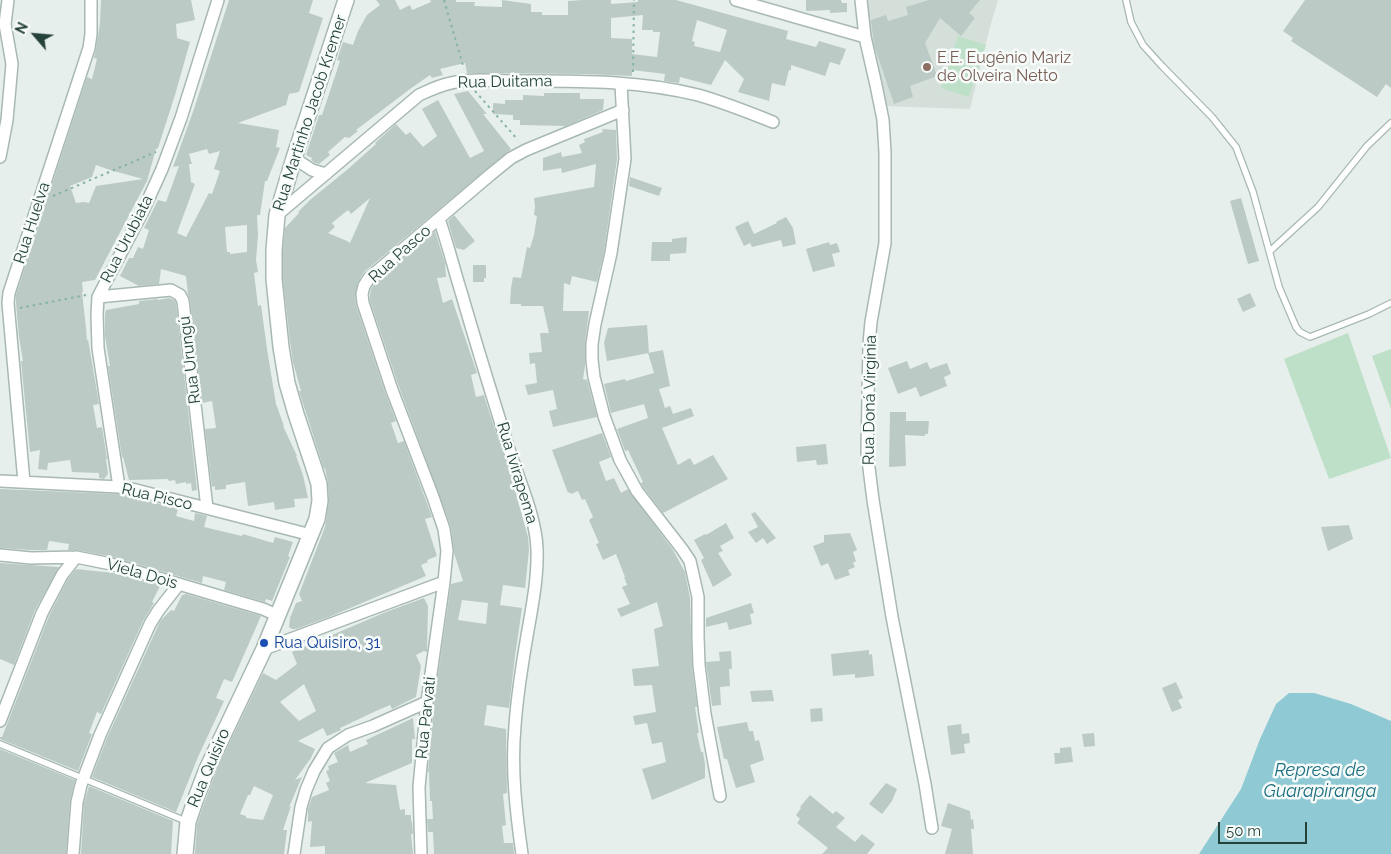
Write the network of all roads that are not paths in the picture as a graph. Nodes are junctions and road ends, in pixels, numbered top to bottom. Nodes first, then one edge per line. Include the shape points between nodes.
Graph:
1 (8, 0) edge
2 (91, 0) edge
3 (218, 0) edge
4 (346, 0) edge
5 (736, 0) edge
6 (861, 0) edge
7 (1126, 0) edge
8 (865, 37) junction
9 (627, 84) junction
10 (623, 110) junction
11 (773, 122) dead end
12 (1391, 123) edge
13 (0, 157) edge
14 (294, 158) junction
15 (326, 174) junction
16 (277, 215) junction
17 (439, 219) junction
18 (1270, 251) junction
19 (98, 297) junction
20 (1391, 303) edge
21 (0, 481) edge
22 (24, 482) junction
23 (119, 487) junction
24 (207, 508) junction
25 (311, 535) junction
26 (0, 555) edge
27 (76, 557) junction
28 (444, 582) junction
29 (179, 584) junction
30 (279, 616) junction
31 (264, 649) junction
32 (246, 686) joint
33 (427, 702) junction
34 (0, 721) edge
35 (0, 744) edge
36 (83, 778) junction
37 (720, 796) dead end
38 (188, 822) junction
39 (932, 828) dead end
40 (73, 854) edge
41 (185, 854) edge
42 (294, 854) edge
43 (422, 854) edge
44 (522, 854) edge

1 - 13 street via 5,24 12,64
2 - 22 street, Rua Huelva via 88,48 9,293
3 - 19 street, Rua Urubiata via 172,146 143,211
4 - 14 street, Rua Martinho Jacob Kremer
5 - 8 street
6 - 8 street, Rua Doná Virgínia
7 - 18 lane via 1131,22 1143,45 1236,147
8 - 39 street, Rua Doná Virgínia via 883,120 885,170 885,243 870,336 867,452 892,617
9 - 10 street
9 - 11 street, Rua Duitama via 696,95
9 - 15 street, Rua Duitama via 452,82 419,95
10 - 17 street, Rua Pasco via 511,158
10 - 37 street via 625,159 611,253 592,344 594,377 620,460 637,491 690,561 698,597 698,646 705,714
12 - 18 lane via 1367,146 1318,207
14 - 15 street via 312,170
14 - 16 street, Rua Martinho Jacob Kremer
15 - 16 street, Rua Duitama
16 - 25 street, Rua Martinho Jacob Kremer via 274,279 281,347 287,383 314,468 320,501
17 - 28 street, Rua Pasco via 369,278 362,294 367,318 444,529 447,551
17 - 44 street, Rua Ivirapema via 533,520 537,546 535,591 515,726 516,807
18 - 20 lane via 1279,287 1300,332 1310,336
19 - 23 street, Rua Urubiata via 98,348
19 - 24 street, Rua Urungú via 170,290 180,295
21 - 22 street, Rua Pisco
22 - 23 street, Rua Pisco
23 - 24 street, Rua Pisco
24 - 25 street, Rua Pisco
25 - 30 street, Rua Martinho Jacob Kremer
26 - 27 street, Viela Dois
27 - 29 street, Viela Dois
27 - 34 street via 62,575 42,613
28 - 31 street
28 - 33 street, Rua Parvati
29 - 30 street, Viela Dois
29 - 36 street via 150,624
30 - 31 street, Rua Martinho Jacob Kremer
31 - 32 street, Rua Martinho Jacob Kremer
32 - 38 street, Rua Quisiro via 207,769
33 - 42 street via 348,735 328,748 306,790
33 - 43 street, Rua Parvati via 419,786
35 - 36 lane
36 - 38 lane
36 - 40 street via 77,802
38 - 41 street, Rua Quisiro

